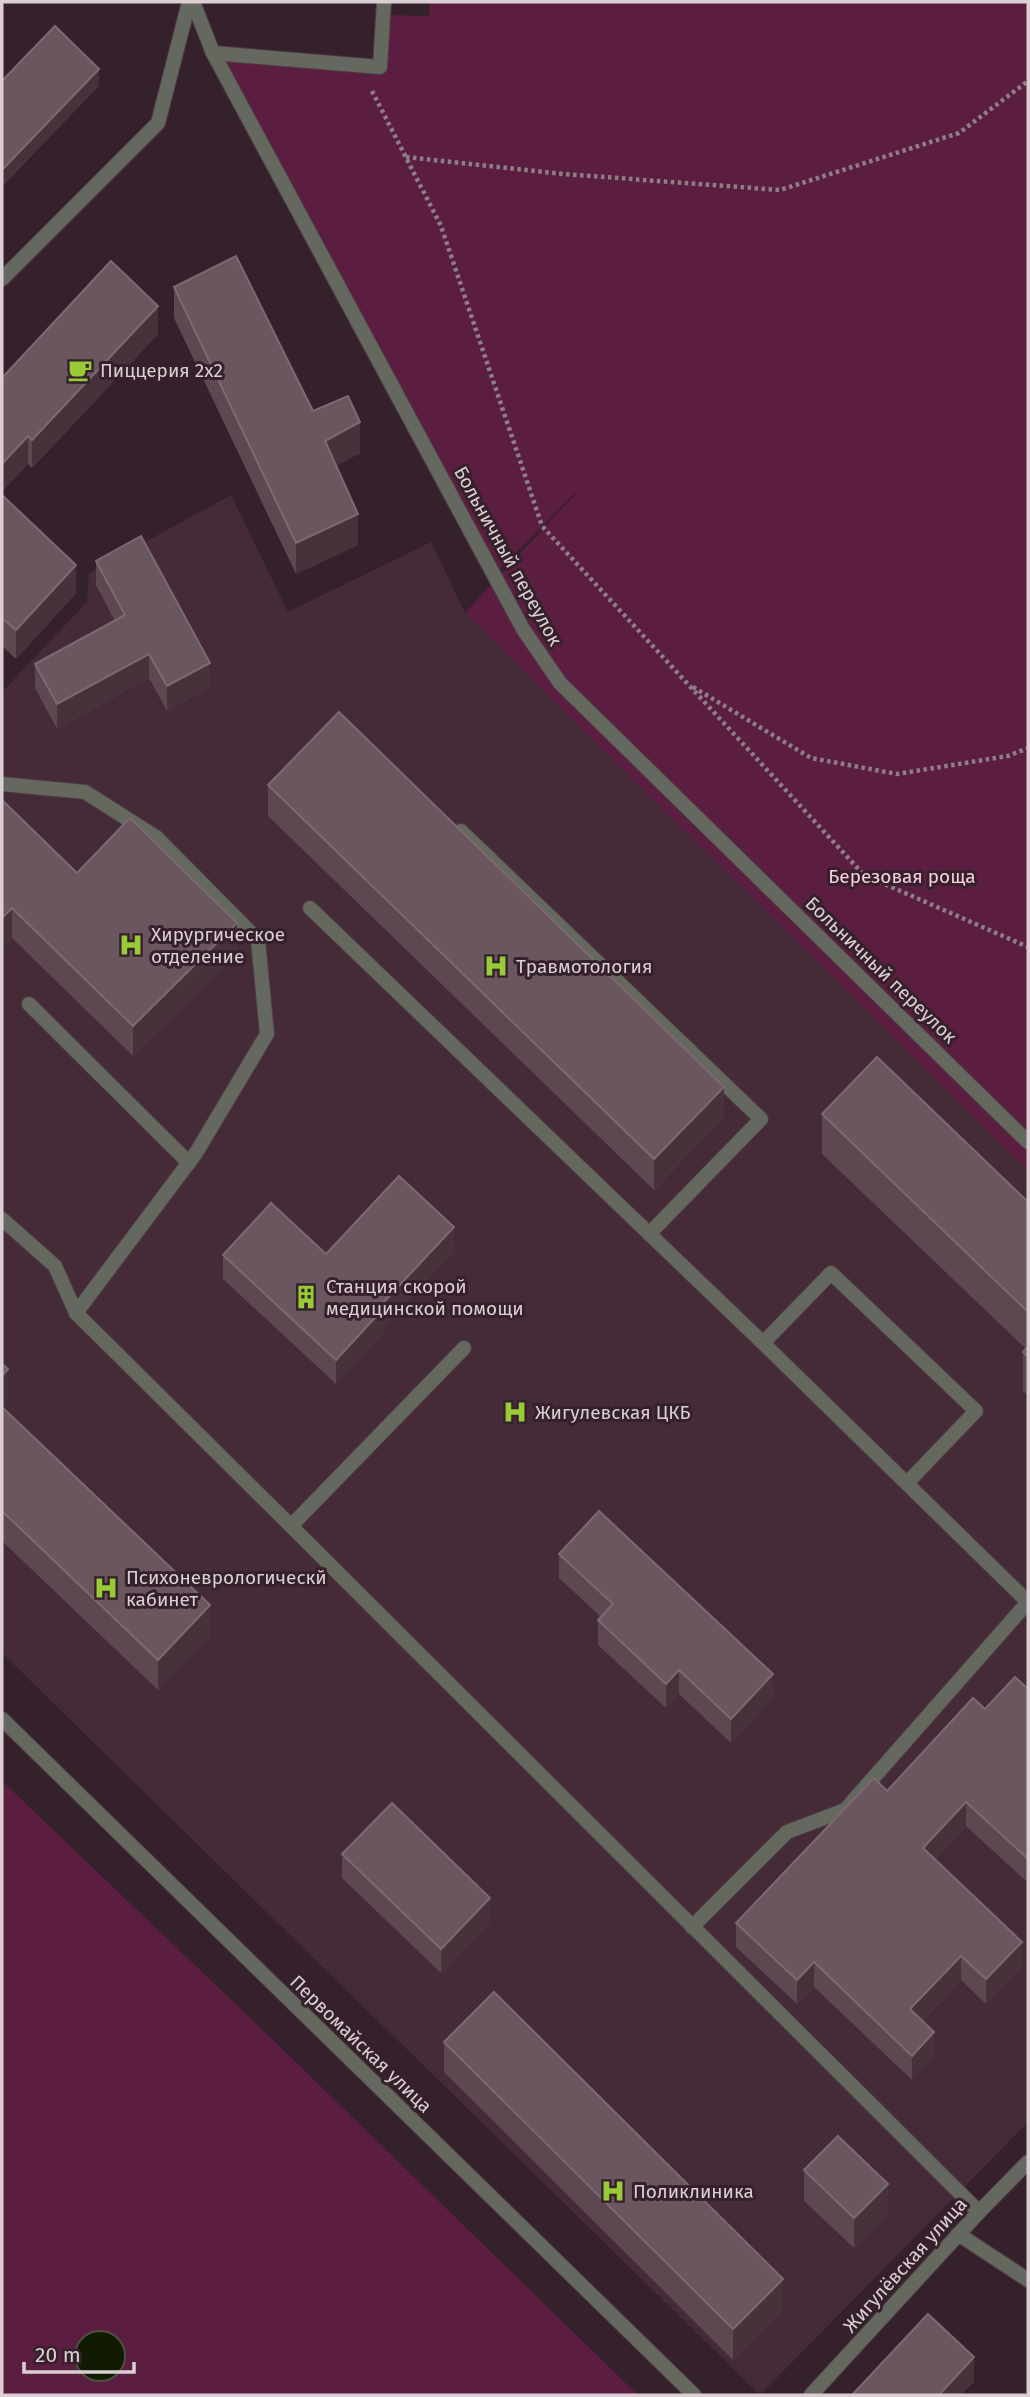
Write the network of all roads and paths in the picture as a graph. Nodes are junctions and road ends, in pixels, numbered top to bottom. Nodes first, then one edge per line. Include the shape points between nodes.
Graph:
1 (191, 2) edge
2 (384, 2) edge
3 (213, 54) junction
4 (359, 65) junction
5 (1028, 81) edge
6 (405, 157) junction
7 (2, 279) edge
8 (687, 683) junction
9 (1028, 748) edge
10 (2, 784) edge
11 (452, 823) edge
12 (310, 908) dead end
13 (1028, 947) edge
14 (29, 1004) dead end
15 (1028, 1142) edge
16 (189, 1163) junction
17 (2, 1219) edge
18 (649, 1234) junction
19 (76, 1312) junction
20 (763, 1343) junction
21 (464, 1348) dead end
22 (907, 1483) junction
23 (291, 1526) junction
24 (1028, 1602) edge
25 (5, 1730) edge
26 (692, 1927) junction
27 (1028, 2162) edge
28 (979, 2212) junction
29 (958, 2235) junction
30 (1028, 2280) edge
31 (694, 2395) edge
32 (811, 2395) edge

1 - 3 street, Больничный переулок
1 - 7 street via 158,123
2 - 4 street via 380,67
3 - 4 street
3 - 15 street, Больничный переулок via 523,629 560,683
4 - 6 path
5 - 6 path via 959,133 780,190
6 - 8 path via 441,226 542,526
8 - 9 path via 811,758 897,774 1008,757
8 - 13 path via 864,875
10 - 16 street via 85,792 156,837 258,940 267,1034
11 - 18 street via 761,1119
12 - 18 street
14 - 16 street
16 - 19 street
17 - 19 street via 55,1266
18 - 20 street
19 - 23 street
20 - 22 street
20 - 22 street via 831,1273 976,1411
21 - 23 street
22 - 24 street
23 - 26 street
24 - 26 street via 845,1810 787,1832
25 - 31 street, Первомайская улица
26 - 28 street
27 - 28 street, Жигулёвская улица
28 - 29 street, Жигулёвская улица
29 - 30 street
29 - 32 street, Жигулёвская улица

